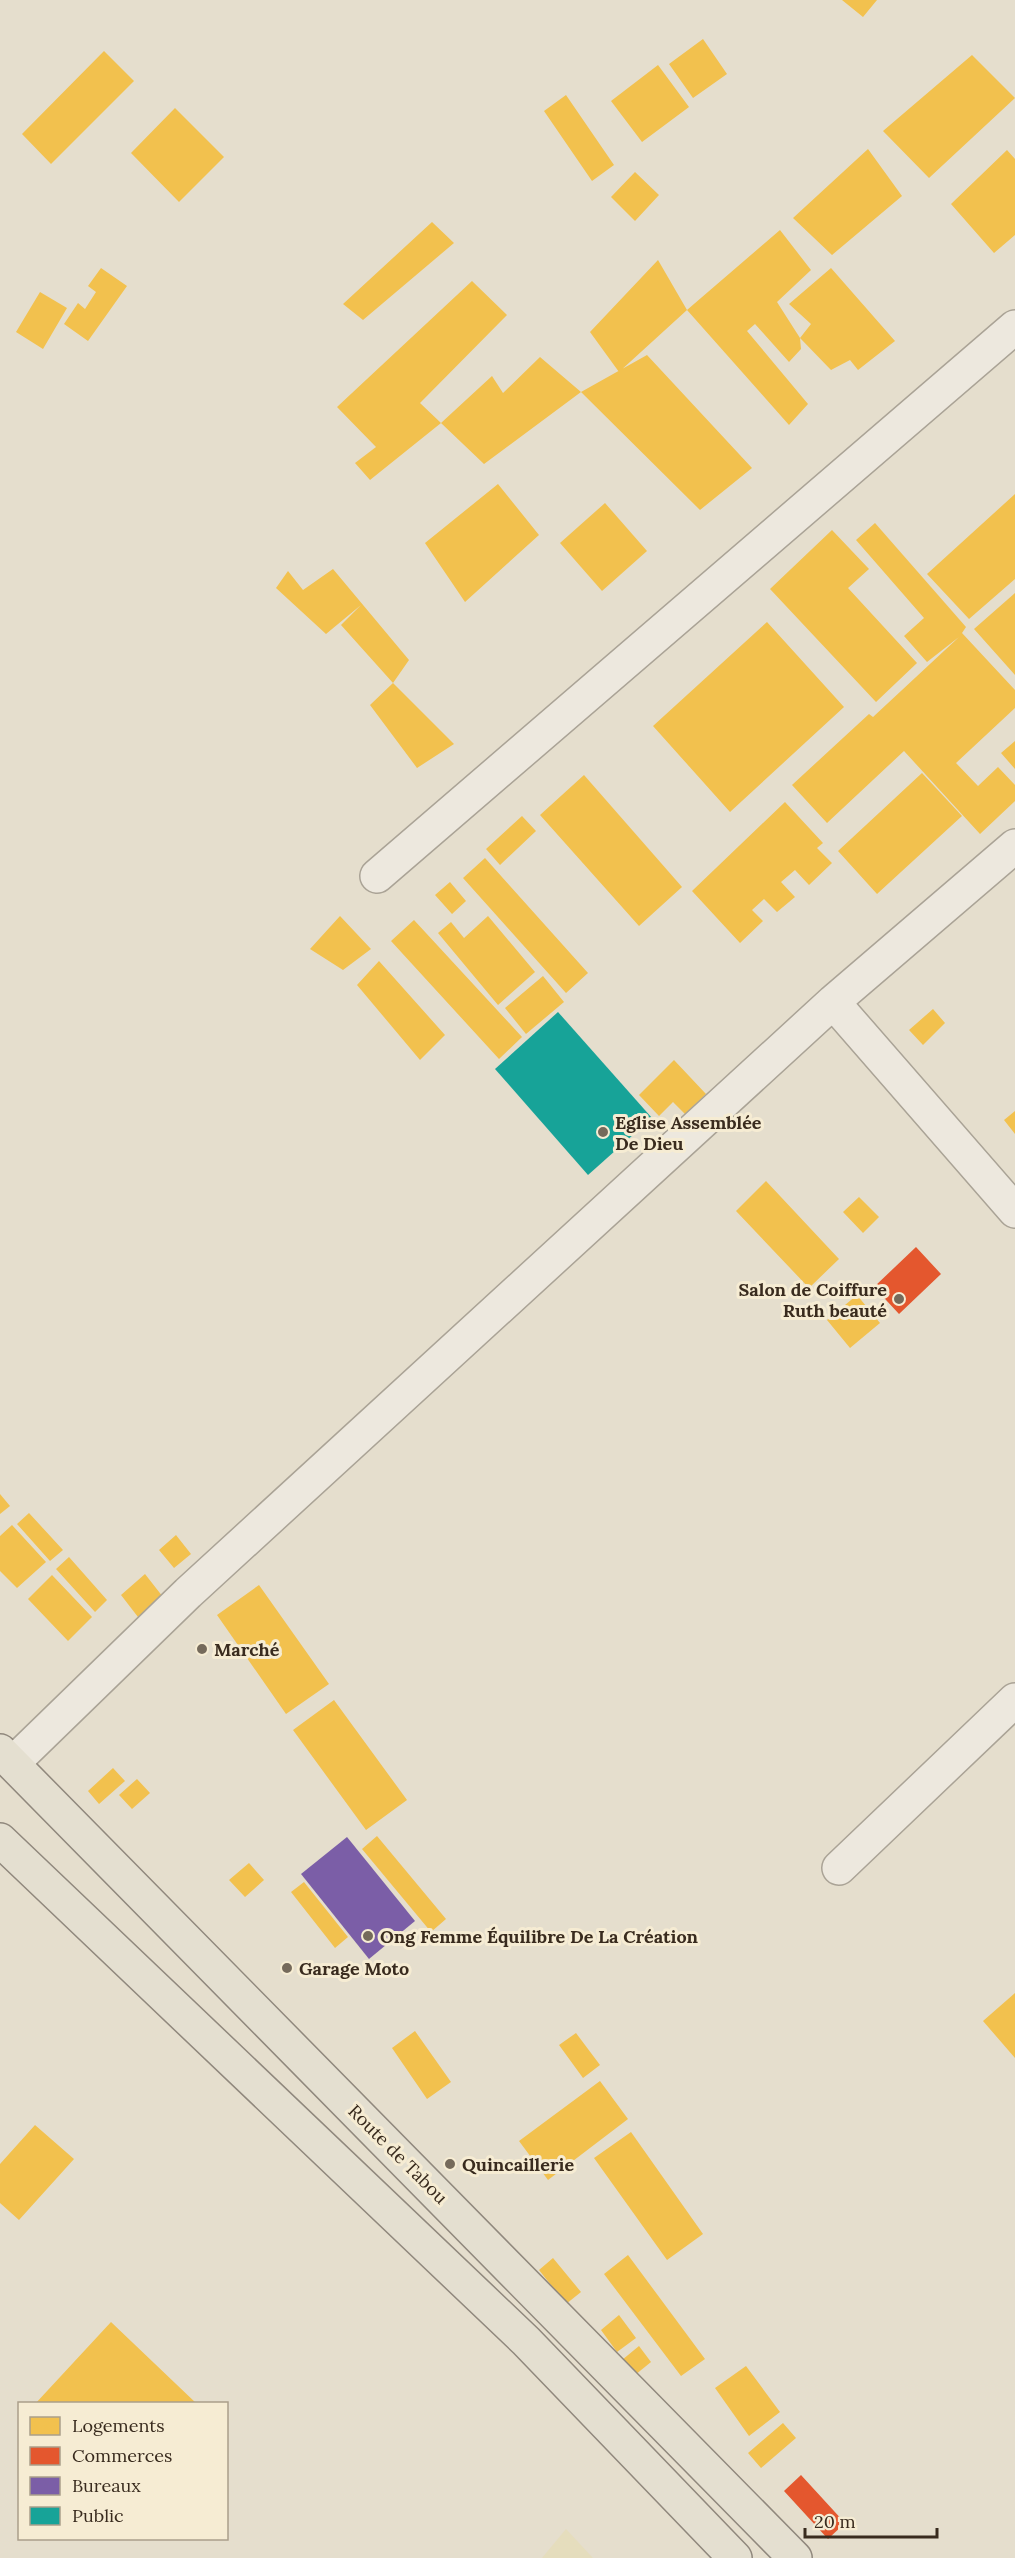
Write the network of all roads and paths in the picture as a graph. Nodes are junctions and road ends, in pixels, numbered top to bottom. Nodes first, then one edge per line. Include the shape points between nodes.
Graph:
1 (1015, 327) edge
2 (1015, 846) edge
3 (377, 876) dead end
4 (833, 1002) junction
5 (1015, 1211) edge
6 (1015, 1700) edge
7 (6, 1757) edge
8 (0, 1840) edge
9 (839, 1868) dead end
10 (735, 2558) edge
11 (795, 2558) edge

1 - 3 street
2 - 4 street
4 - 5 street
4 - 7 street
6 - 9 street
7 - 11 main road, Route de Tabou
8 - 10 main road via 526,2341

